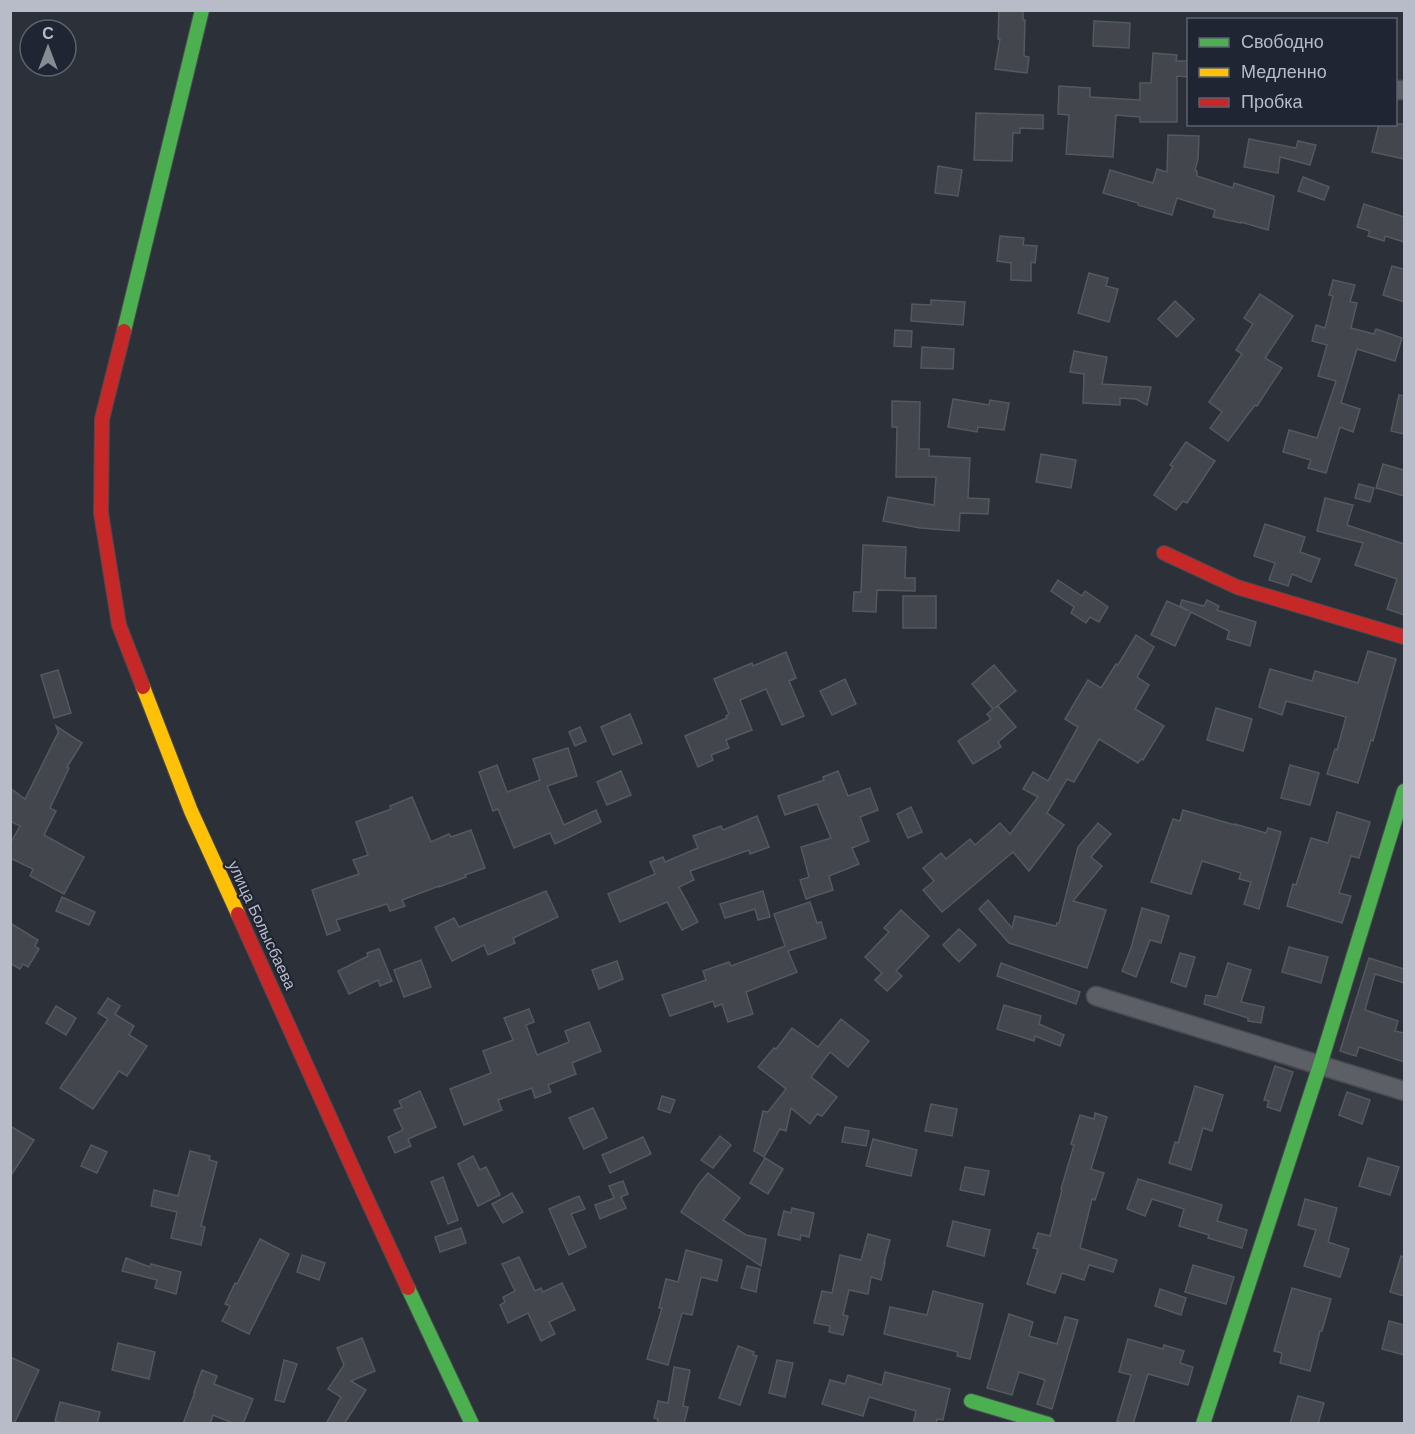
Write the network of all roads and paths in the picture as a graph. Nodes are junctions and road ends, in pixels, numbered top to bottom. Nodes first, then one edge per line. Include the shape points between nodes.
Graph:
1 (202, 10) edge
2 (1164, 553) dead end
3 (1404, 637) edge
4 (1404, 791) edge
5 (1096, 996) dead end
6 (1320, 1065) junction
7 (1404, 1091) edge
8 (971, 1401) dead end
9 (472, 1424) edge
10 (1048, 1424) edge
11 (1203, 1424) edge

1 - 9 street, улица Болысбаева via 102,419 100,513 119,625 191,811
2 - 3 street via 1237,587
4 - 6 street
5 - 6 street
6 - 7 street
6 - 11 street
8 - 10 street

